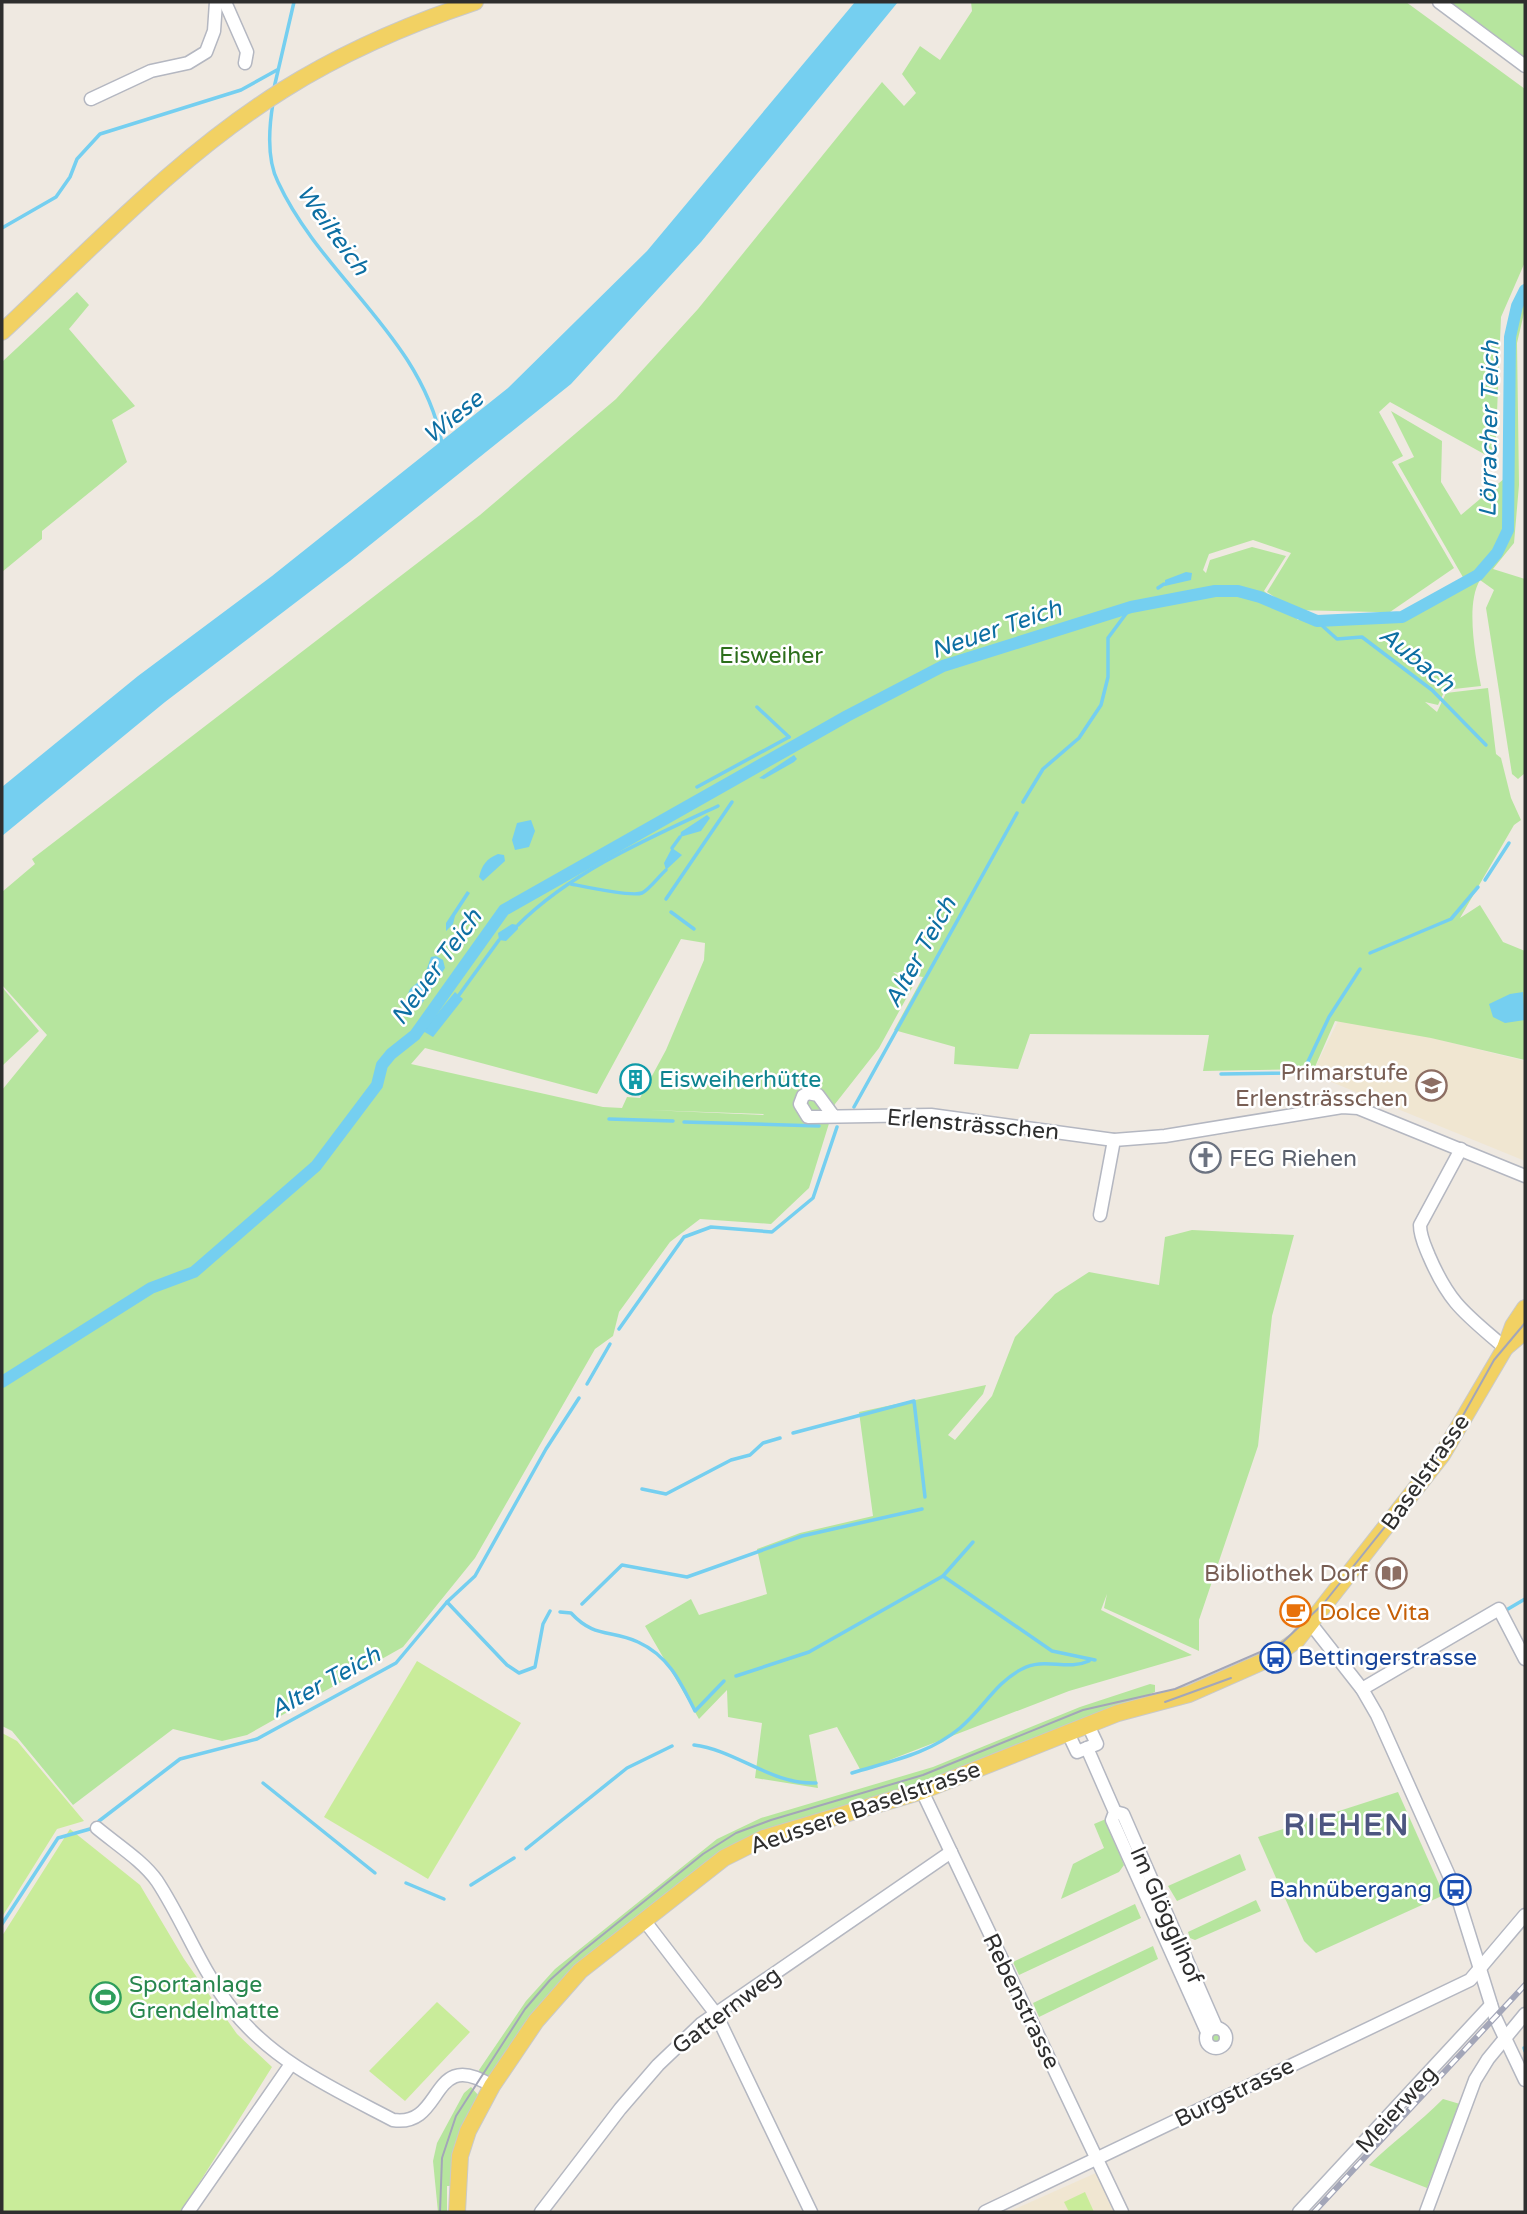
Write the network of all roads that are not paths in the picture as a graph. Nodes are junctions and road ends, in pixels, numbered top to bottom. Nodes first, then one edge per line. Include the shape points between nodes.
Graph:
1 (216, 2) edge
2 (225, 2) edge
3 (438, 2) edge
4 (469, 2) edge
5 (1439, 2) edge
6 (427, 20) junction
7 (245, 63) dead end
8 (1525, 66) edge
9 (91, 99) dead end
10 (2, 332) edge
11 (832, 1114) dead end
12 (1114, 1140) junction
13 (1461, 1149) junction
14 (1525, 1176) edge
15 (1100, 1215) dead end
16 (1525, 1308) edge
17 (1525, 1331) edge
18 (1505, 1348) junction
19 (1311, 1624) junction
20 (1525, 1659) edge
21 (1362, 1689) junction
22 (1088, 1724) junction
23 (1068, 1733) junction
24 (1087, 1748) junction
25 (922, 1791) junction
26 (97, 1828) dead end
27 (951, 1852) junction
28 (1525, 1915) edge
29 (644, 1920) junction
30 (1481, 1970) junction
31 (1491, 2005) junction
32 (716, 2014) junction
33 (1525, 2014) edge
34 (1211, 2027) dead end
35 (1504, 2039) junction
36 (291, 2064) junction
37 (1525, 2080) edge
38 (492, 2086) junction
39 (1097, 2158) junction
40 (188, 2212) edge
41 (457, 2212) edge
42 (541, 2212) edge
43 (811, 2212) edge
44 (985, 2212) edge
45 (1122, 2212) edge
46 (1300, 2212) edge
47 (1426, 2212) edge

1 - 9 street via 215,31 205,52 188,63 151,71
2 - 7 street via 247,52
3 - 6 main road
4 - 6 main road
5 - 8 street
6 - 10 main road via 342,57 265,102 180,168
11 - 12 street, Erlensträsschen via 931,1115
12 - 13 street, Erlensträsschen via 1342,1107 1358,1108
12 - 15 street
13 - 14 street, Erlensträsschen
13 - 18 street via 1420,1225 1421,1237 1453,1303
16 - 18 main road, Baselstrasse
17 - 18 main road, Baselstrasse
18 - 19 main road, Baselstrasse via 1422,1484
19 - 21 street
19 - 22 main road, Aeussere Baselstrasse via 1284,1651 1189,1695
20 - 21 street via 1499,1609
21 - 30 street via 1455,1889
22 - 23 main road, Aeussere Baselstrasse
22 - 24 street, Im Glögglihof via 1097,1744
23 - 24 street, Im Glögglihof via 1077,1752
23 - 25 main road, Aeussere Baselstrasse
24 - 34 street, Im Glögglihof via 1115,1812 1123,1814 1133,1854
25 - 27 street, Rebenstrasse
25 - 29 main road, Aeussere Baselstrasse via 764,1838 724,1858
26 - 36 street via 155,1879 233,2011
27 - 32 street, Gatternweg
27 - 39 street, Rebenstrasse
28 - 30 street, Burgstrasse
29 - 32 street
29 - 38 main road, Aeussere Baselstrasse via 561,1990
30 - 31 street
30 - 39 street, Burgstrasse via 1470,1980
31 - 35 street
31 - 46 street, Meierweg
32 - 42 street, Gatternweg via 658,2065
32 - 43 street
33 - 35 street
35 - 37 street
35 - 47 street via 1475,2080
36 - 38 street via 402,2122 421,2115 453,2076 469,2074
36 - 40 street
38 - 41 main road, Aeussere Baselstrasse via 460,2155
39 - 44 street, Burgstrasse
39 - 45 street, Rebenstrasse

